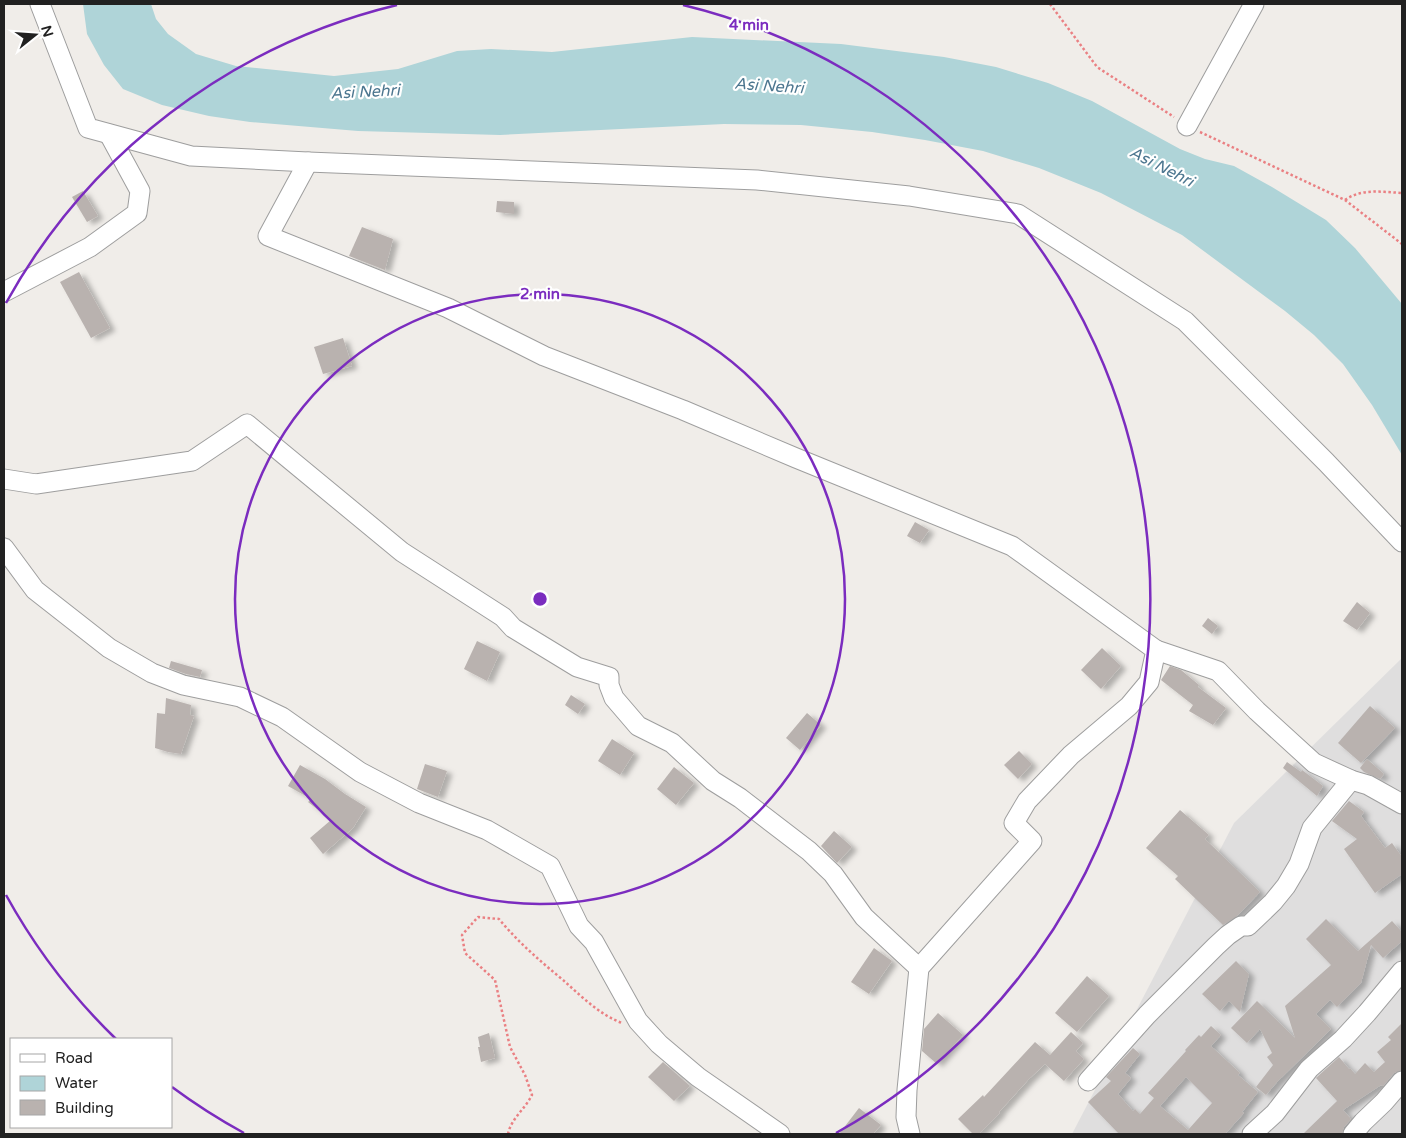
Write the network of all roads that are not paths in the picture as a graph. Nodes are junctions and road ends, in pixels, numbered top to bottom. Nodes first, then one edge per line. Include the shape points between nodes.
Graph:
1 (40, 4) edge
2 (1254, 4) edge
3 (1187, 126) road end
4 (109, 134) junction
5 (308, 162) junction
6 (4, 292) edge
7 (4, 479) edge
8 (1402, 542) edge
9 (4, 548) edge
10 (1156, 650) junction
11 (1351, 780) junction
12 (1402, 804) edge
13 (919, 968) junction
14 (1402, 971) edge
15 (1088, 1081) dead end
16 (1402, 1081) edge
17 (780, 1134) edge
18 (910, 1134) edge
19 (1252, 1134) edge
20 (1353, 1134) edge

1 - 4 street via 88,128
2 - 3 street
4 - 5 street via 191,156
4 - 6 street via 140,191 137,213 90,248
5 - 8 street via 757,180 909,196 1018,214 1185,320
5 - 10 street via 268,236 448,308 544,356 1012,546
7 - 13 street via 36,484 192,461 247,424 402,552 503,617 513,628 577,667 609,677 614,698 638,726 672,743 713,781 809,851 833,874 864,917
9 - 17 street via 35,590 109,648 152,674 183,685 240,697 282,717 360,772 419,803 487,830 550,866 579,926 594,942 638,1021 698,1077
10 - 11 street via 1218,671 1314,763
10 - 13 street via 1149,682 1129,706 1072,755 1027,801 1014,823 1032,841
11 - 12 street via 1368,785
11 - 15 street via 1312,828 1298,864 1273,902 1248,926 1241,926 1228,934 1147,1015
13 - 18 street via 907,1090 906,1116
14 - 19 street via 1343,1039 1309,1069 1275,1113
16 - 20 street

